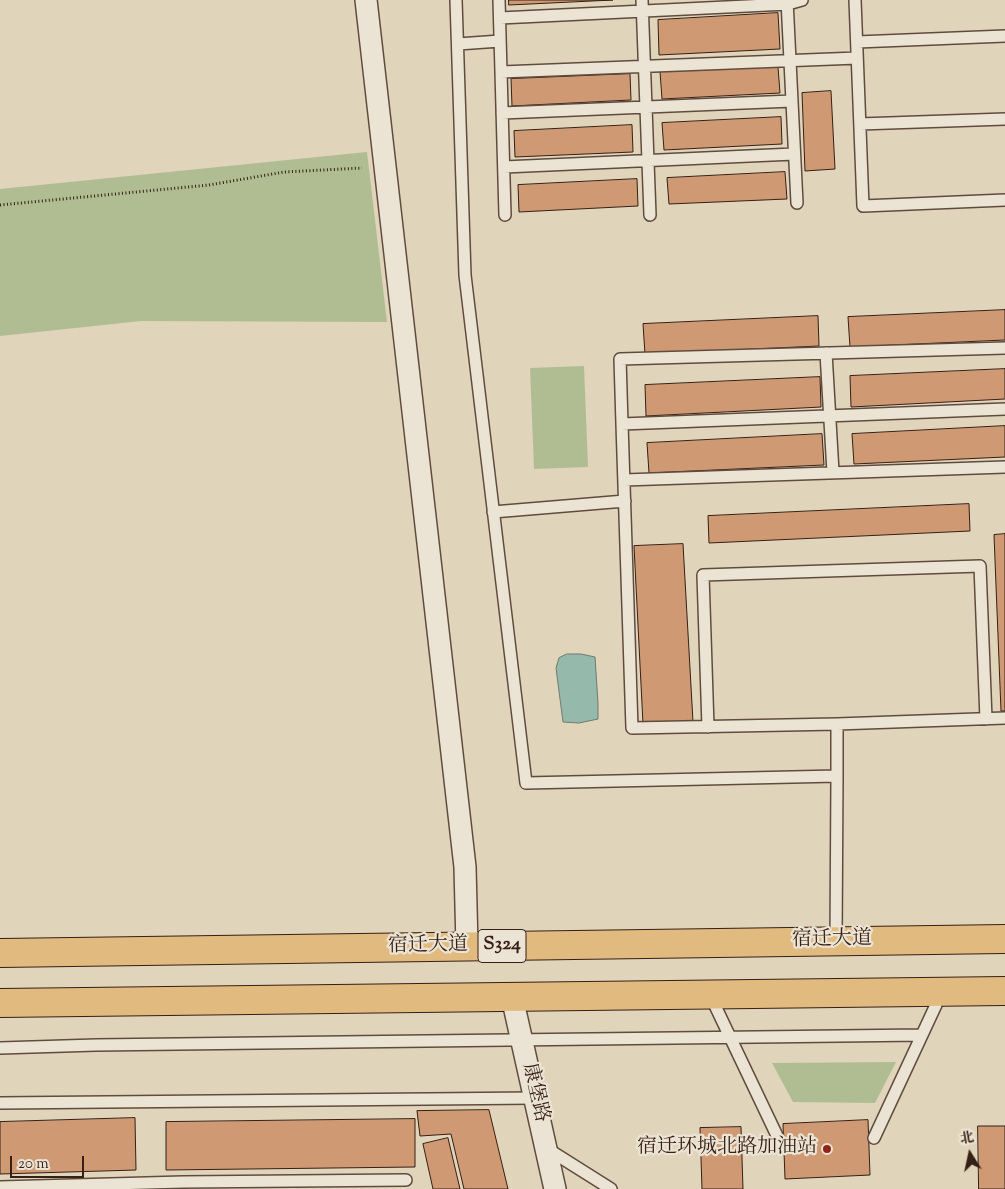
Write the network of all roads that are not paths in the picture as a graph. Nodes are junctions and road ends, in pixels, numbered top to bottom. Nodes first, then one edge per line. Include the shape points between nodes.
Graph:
1 (366, 0) edge
2 (456, 0) edge
3 (499, 0) edge
4 (802, 0) edge
5 (855, 0) edge
6 (788, 2) edge
7 (642, 5) edge
8 (500, 18) junction
9 (1005, 36) edge
10 (500, 41) junction
11 (857, 42) junction
12 (458, 44) junction
13 (857, 58) junction
14 (790, 61) junction
15 (645, 66) junction
16 (501, 72) junction
17 (792, 101) junction
18 (646, 107) junction
19 (502, 113) junction
20 (1005, 119) edge
21 (860, 124) junction
22 (794, 154) junction
23 (648, 160) junction
24 (504, 167) junction
25 (1005, 200) edge
26 (797, 203) dead end
27 (505, 215) dead end
28 (650, 215) dead end
29 (1005, 348) edge
30 (826, 353) junction
31 (1005, 409) edge
32 (830, 416) junction
33 (622, 424) junction
34 (1005, 467) edge
35 (833, 472) junction
36 (624, 480) junction
37 (625, 501) junction
38 (494, 512) junction
39 (1005, 718) edge
40 (986, 719) junction
41 (837, 724) junction
42 (708, 727) junction
43 (837, 776) junction
44 (1005, 939) edge
45 (836, 941) junction
46 (467, 946) junction
47 (0, 953) edge
48 (942, 992) junction
49 (1005, 992) edge
50 (710, 995) junction
51 (512, 997) junction
52 (0, 1003) edge
53 (922, 1034) junction
54 (730, 1037) junction
55 (522, 1039) junction
56 (0, 1048) edge
57 (535, 1098) junction
58 (0, 1104) edge
59 (874, 1138) dead end
60 (780, 1142) dead end
61 (546, 1148) junction
62 (406, 1180) dead end
63 (342, 1185) edge
64 (184, 1186) edge
65 (0, 1187) edge
66 (555, 1189) edge
67 (611, 1189) edge

1 - 46 street via 465,867
2 - 12 lane
3 - 8 lane
4 - 6 lane
5 - 11 lane
6 - 7 lane
6 - 14 lane
7 - 8 lane
7 - 15 lane
8 - 10 lane
9 - 11 lane
10 - 12 lane
10 - 16 lane
11 - 13 lane
12 - 38 lane via 465,275
13 - 14 lane
13 - 21 lane
14 - 15 lane
14 - 17 lane
15 - 16 lane
15 - 18 lane
16 - 19 lane
17 - 18 lane
17 - 22 lane
18 - 19 lane
18 - 23 lane
19 - 24 lane
20 - 21 lane
21 - 25 lane via 863,206
22 - 23 lane
22 - 26 lane
23 - 24 lane
23 - 28 lane
24 - 27 lane
29 - 30 lane
30 - 32 lane
30 - 33 lane via 620,359
31 - 32 lane
32 - 33 lane
32 - 35 lane
33 - 36 lane
34 - 35 lane
35 - 36 lane
36 - 37 lane
37 - 38 lane
37 - 42 lane via 632,728
38 - 43 lane via 526,783
39 - 40 lane
40 - 41 lane
40 - 42 lane via 980,566 703,575
41 - 42 lane
41 - 43 lane
43 - 45 lane
44 - 45 main road, 宿迁大道 / S324
45 - 46 main road, 宿迁大道 / S324
46 - 47 main road, 宿迁大道 / S324
48 - 49 main road
48 - 50 main road
48 - 53 lane
50 - 51 main road
50 - 54 lane
51 - 52 main road
51 - 55 street, 康堡路
53 - 54 lane
53 - 59 lane
54 - 55 lane
54 - 60 lane
55 - 56 lane
55 - 57 street, 康堡路
57 - 58 lane
57 - 61 street, 康堡路
61 - 66 street, 康堡路
61 - 67 lane
62 - 63 lane
63 - 64 lane
64 - 65 lane

